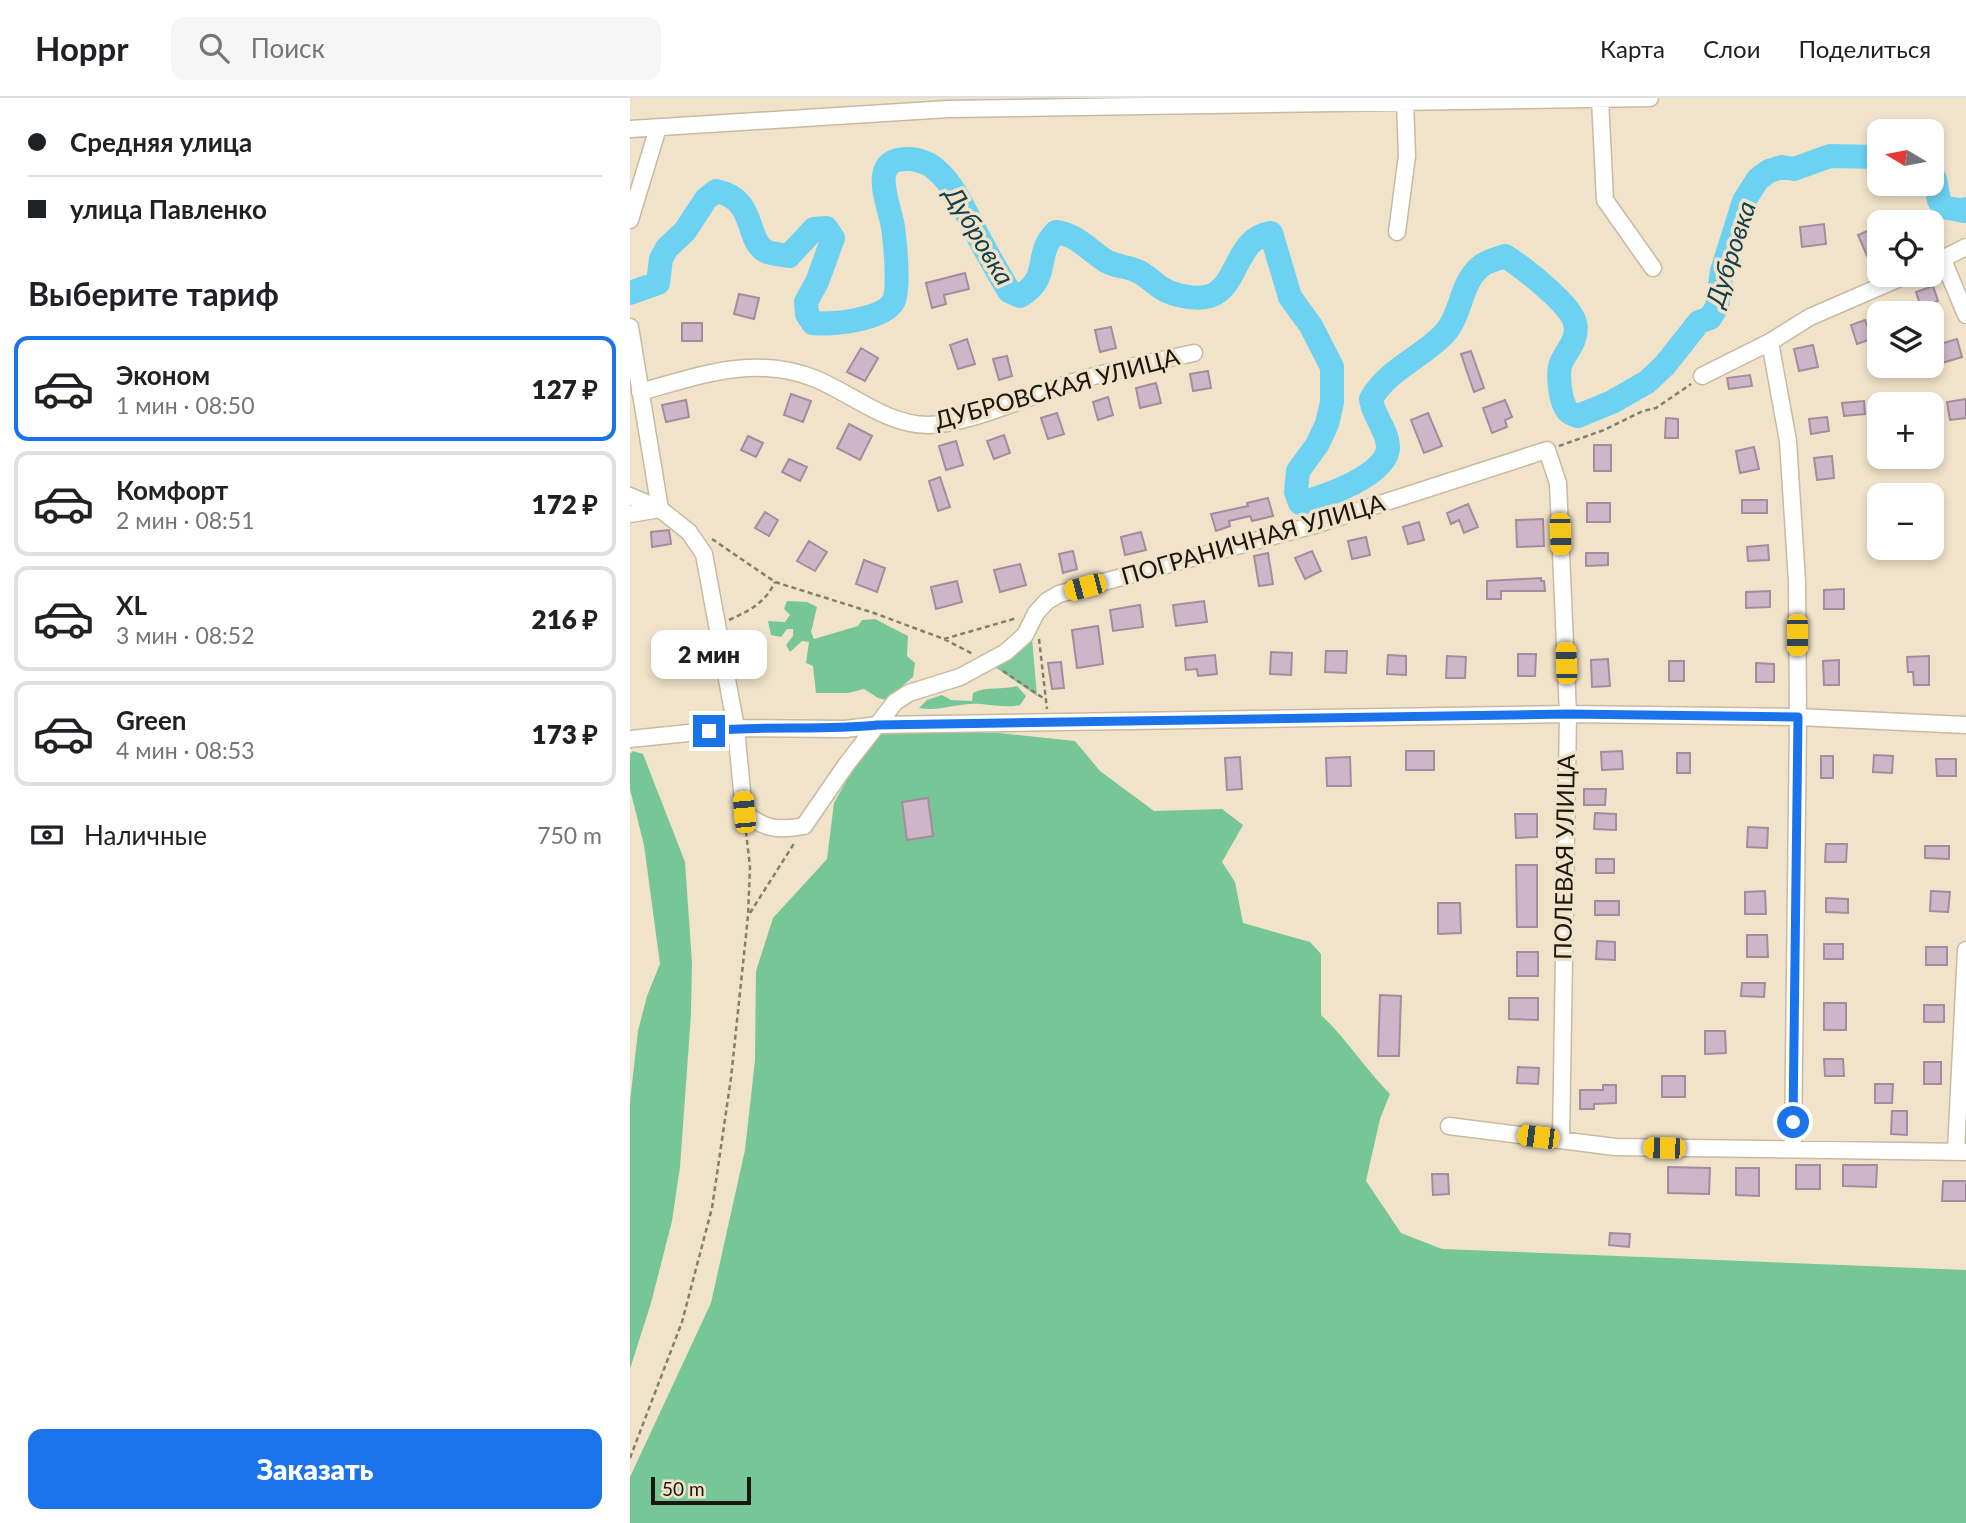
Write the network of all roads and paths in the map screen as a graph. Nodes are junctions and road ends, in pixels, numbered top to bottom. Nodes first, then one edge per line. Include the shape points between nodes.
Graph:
1 (1650, 98) edge
2 (1600, 99) edge
3 (1405, 100) junction
4 (948, 104) edge
5 (658, 128) junction
6 (630, 129) edge
7 (630, 220) edge
8 (1397, 232) dead end
9 (1966, 247) edge
10 (1944, 258) edge
11 (1653, 268) dead end
12 (1944, 275) edge
13 (1879, 287) edge
14 (1966, 315) edge
15 (630, 327) edge
16 (1770, 342) junction
17 (1194, 353) dead end
18 (1702, 376) joint
19 (640, 392) junction
20 (1547, 450) junction
21 (630, 496) edge
22 (660, 509) junction
23 (630, 514) edge
24 (689, 533) junction
25 (775, 582) junction
26 (1036, 613) junction
27 (716, 626) junction
28 (1038, 638) dead end
29 (944, 639) junction
30 (990, 662) junction
31 (1046, 700) junction
32 (1568, 714) junction
33 (1798, 717) junction
34 (1048, 723) junction
35 (877, 725) junction
36 (1966, 725) edge
37 (736, 728) junction
38 (630, 739) edge
39 (744, 812) junction
40 (804, 826) junction
41 (748, 916) junction
42 (1966, 950) edge
43 (1449, 1126) dead end
44 (1561, 1140) junction
45 (1793, 1149) junction
46 (1961, 1151) edge
47 (630, 1458) edge

1 - 2 street
2 - 3 street
2 - 11 street via 1605,200
3 - 4 street
3 - 8 street via 1407,156
4 - 5 street
5 - 6 street
5 - 7 street
9 - 10 street
12 - 14 street
13 - 16 street via 1810,317
15 - 19 street
16 - 18 street
16 - 33 street via 1788,441 1797,581
17 - 19 street, ДУБРОВСКАЯ УЛИЦА via 1084,379 971,417 929,425 900,421 814,378 755,367 729,368
18 - 20 path via 1656,408
19 - 22 street
20 - 26 street, ПОГРАНИЧНАЯ УЛИЦА via 1318,524 1059,594
20 - 32 street, ПОЛЕВАЯ УЛИЦА via 1559,483
21 - 22 street
22 - 23 street
22 - 24 street
24 - 25 path via 704,535
24 - 27 street via 704,554
25 - 27 path via 754,608
25 - 29 path
26 - 29 path
26 - 30 street, ПОГРАНИЧНАЯ УЛИЦА via 1025,635
27 - 37 street
28 - 31 path
29 - 30 path
30 - 31 path
30 - 35 street, ПОГРАНИЧНАЯ УЛИЦА via 909,693 895,702
31 - 34 path
32 - 33 street
32 - 34 street
32 - 44 street, ПОЛЕВАЯ УЛИЦА
33 - 36 street
33 - 45 street
34 - 35 street
35 - 37 street
35 - 40 street, ПОГРАНИЧНАЯ УЛИЦА
37 - 38 street
37 - 39 street
39 - 40 street via 773,829
39 - 41 path via 750,867
40 - 41 path
41 - 47 path via 712,1208 682,1322
42 - 46 street
43 - 44 street
44 - 45 street via 1615,1147
45 - 46 street

